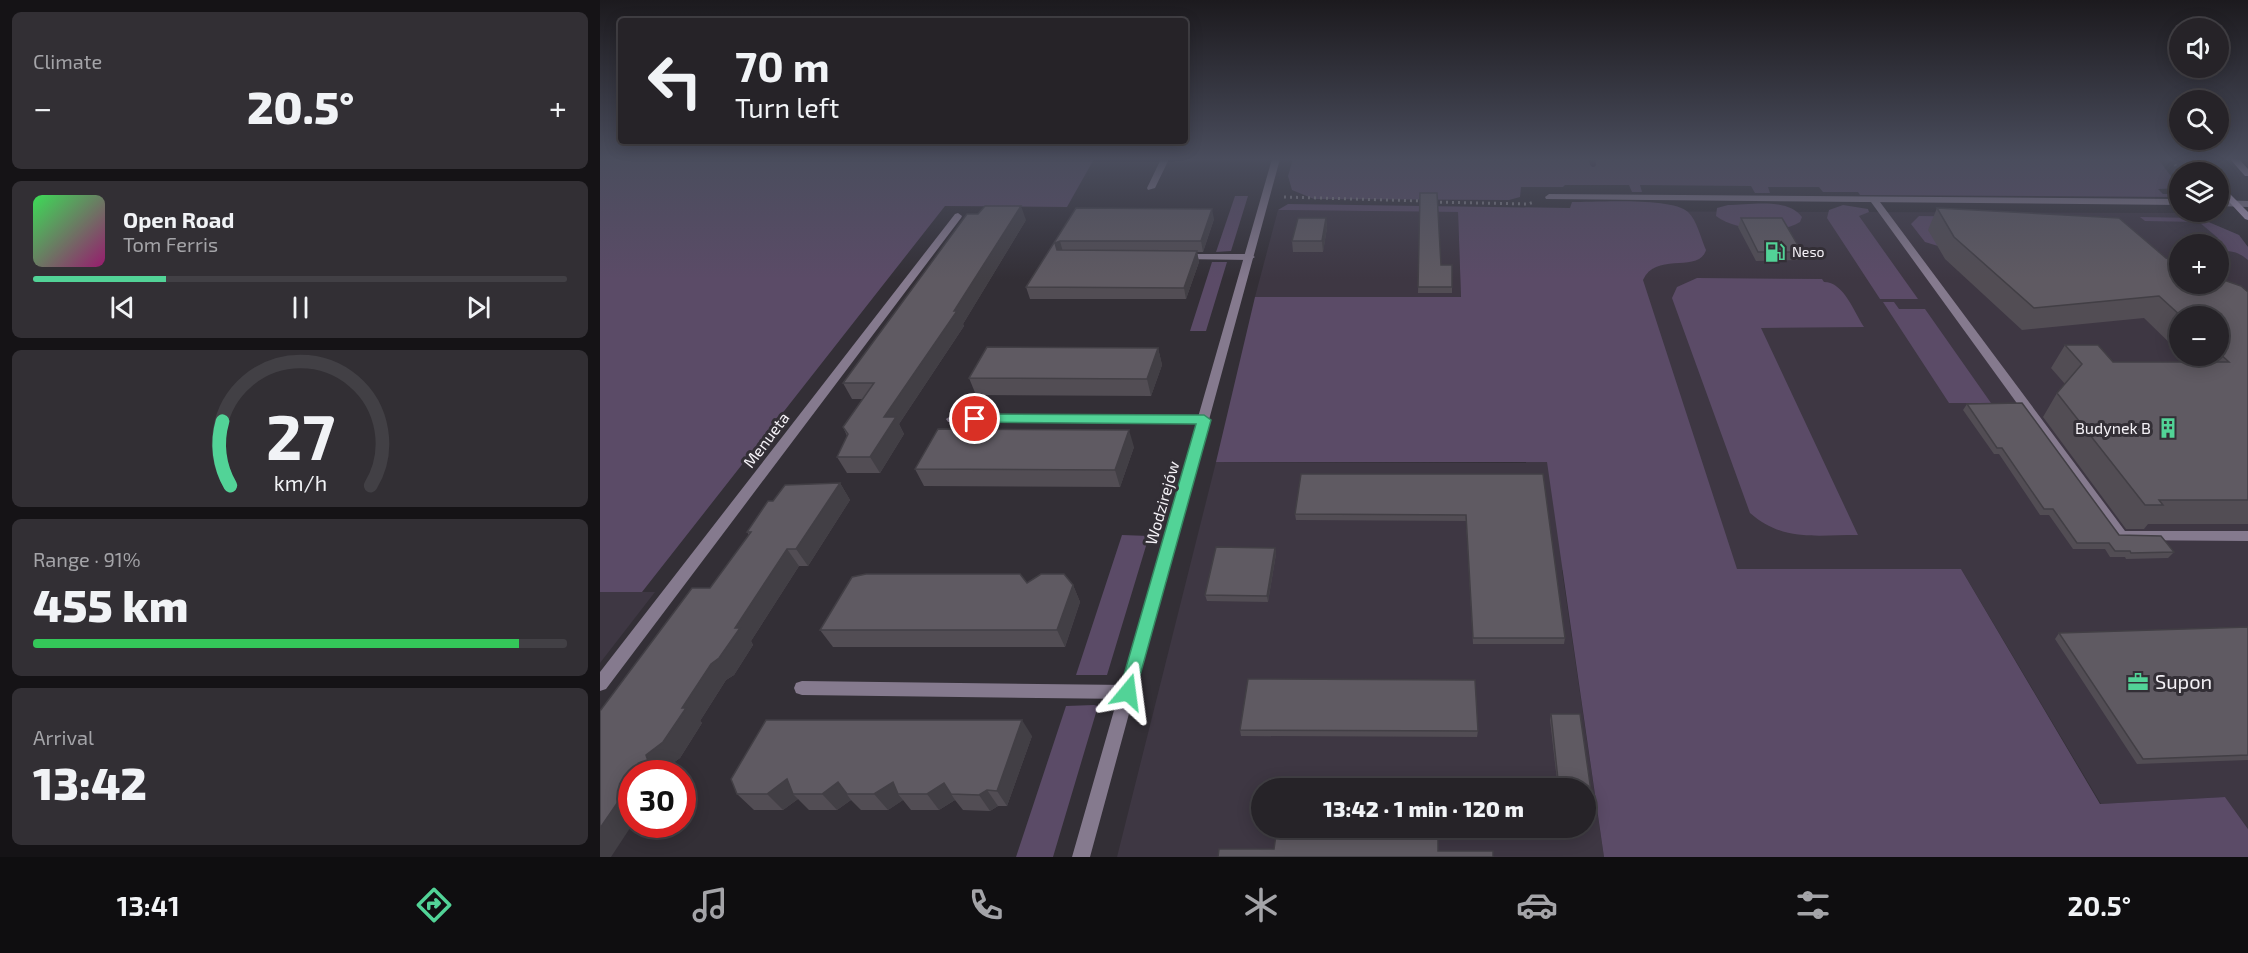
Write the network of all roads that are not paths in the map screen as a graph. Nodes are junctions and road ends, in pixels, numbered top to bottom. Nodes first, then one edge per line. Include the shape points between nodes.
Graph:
1 (1265, 199) edge
2 (1765, 199) edge
3 (2232, 199) edge
4 (1874, 200) junction
5 (2169, 202) edge
6 (2229, 203) edge
7 (2236, 203) junction
8 (2248, 204) edge
9 (958, 216) dead end
10 (2248, 217) edge
11 (1168, 257) edge
12 (1250, 257) junction
13 (952, 419) dead end
14 (1204, 420) junction
15 (2248, 536) edge
16 (600, 684) edge
17 (802, 688) dead end
18 (1128, 692) junction
19 (1082, 857) edge

1 - 12 street, Wodzirejów
2 - 4 street
3 - 7 main road
4 - 5 street
4 - 15 street via 2121,536
6 - 7 street
7 - 8 street
7 - 10 main road
9 - 16 street, Menueta
11 - 12 street
12 - 14 street, Wodzirejów
13 - 14 street
14 - 18 street, Wodzirejów
17 - 18 street
18 - 19 street, Wodzirejów

